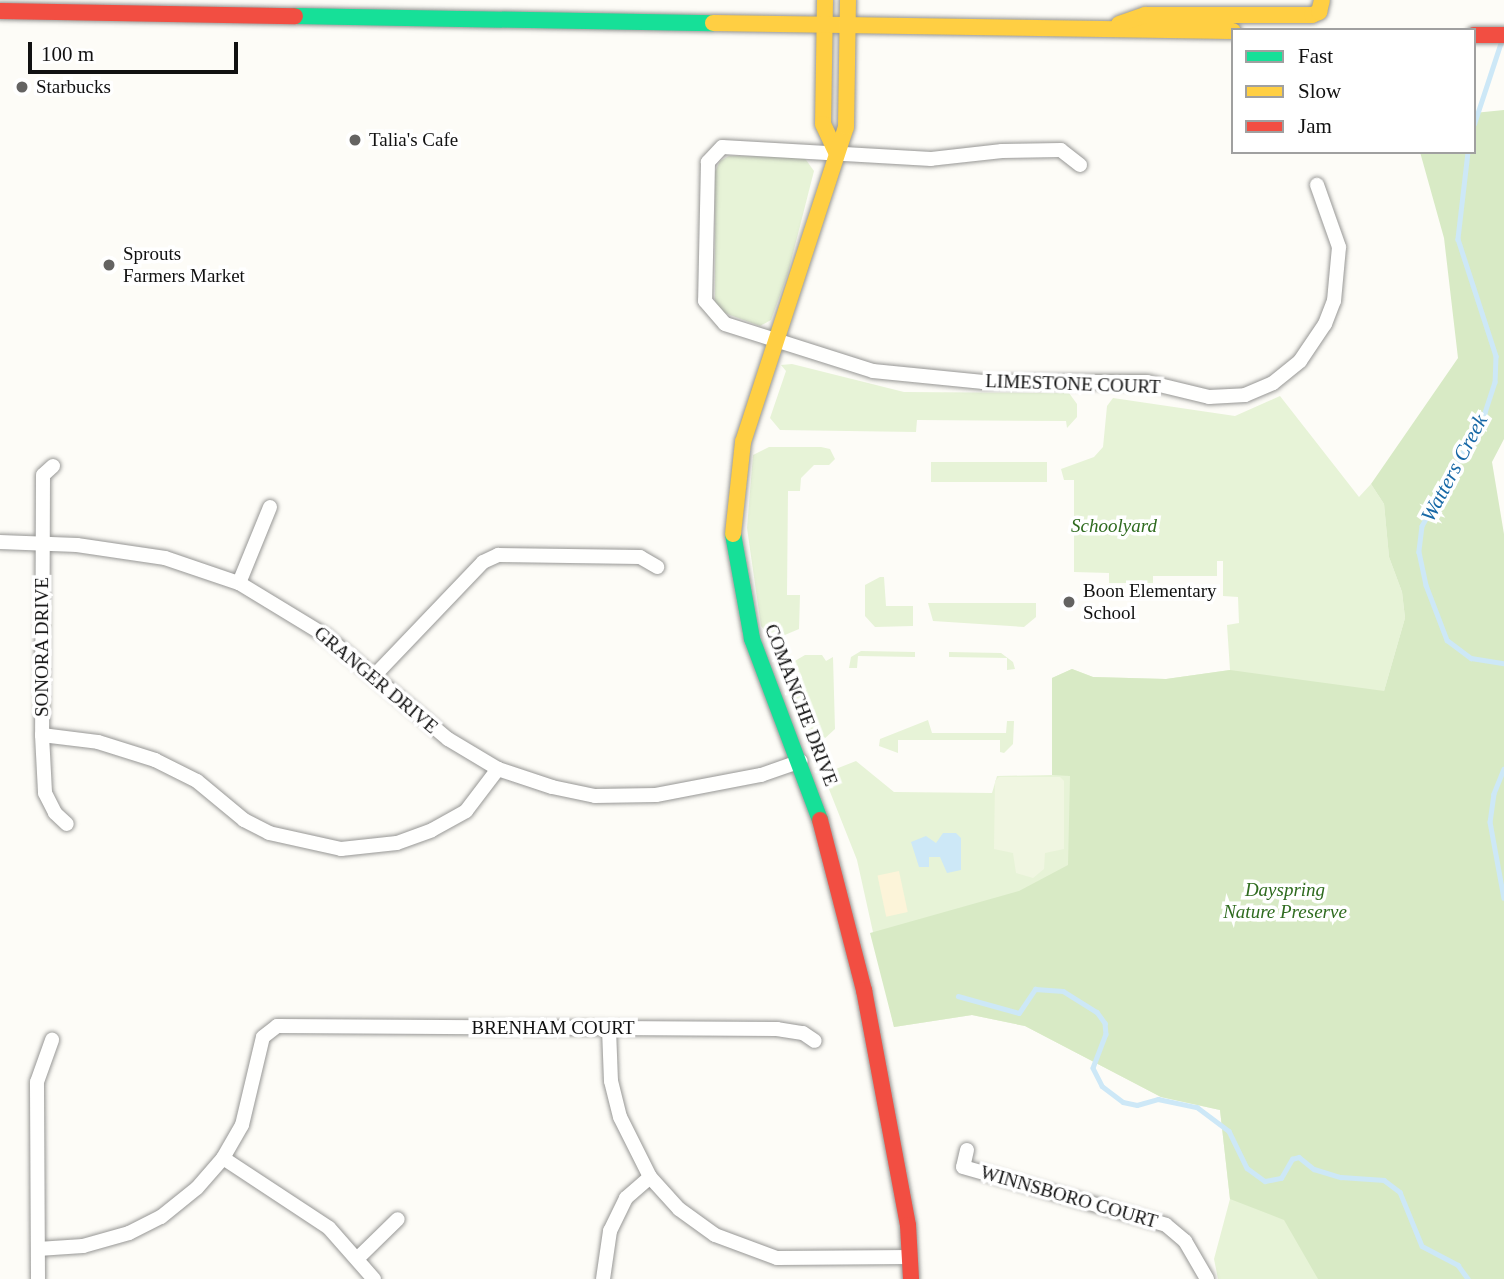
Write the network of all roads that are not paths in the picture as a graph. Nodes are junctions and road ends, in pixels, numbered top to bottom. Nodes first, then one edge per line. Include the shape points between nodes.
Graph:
1 (825, 0) edge
2 (848, 0) edge
3 (1322, 0) edge
4 (323, 8) edge
5 (0, 11) edge
6 (825, 24) junction
7 (848, 25) junction
8 (1105, 29) junction
9 (1231, 31) edge
10 (1476, 35) edge
11 (1504, 36) edge
12 (836, 152) junction
13 (1080, 165) dead end
14 (1317, 185) dead end
15 (775, 341) junction
16 (53, 466) dead end
17 (270, 507) dead end
18 (0, 542) edge
19 (42, 542) junction
20 (657, 567) dead end
21 (239, 583) junction
22 (375, 675) junction
23 (42, 735) junction
24 (802, 761) junction
25 (499, 769) junction
26 (67, 824) dead end
27 (609, 1029) junction
28 (52, 1040) dead end
29 (815, 1041) dead end
30 (967, 1150) dead end
31 (223, 1158) junction
32 (650, 1177) junction
33 (398, 1219) dead end
34 (38, 1249) junction
35 (359, 1257) junction
36 (910, 1257) junction
37 (38, 1279) edge
38 (374, 1279) edge
39 (603, 1279) edge
40 (911, 1279) edge
41 (1207, 1279) edge

1 - 6 main road
2 - 7 main road, COMANCHE DRIVE
3 - 8 main road via 1319,12 1312,15 1145,15
4 - 5 main road
4 - 6 main road
6 - 7 main road
6 - 12 main road via 823,124
7 - 8 main road
7 - 12 main road, COMANCHE DRIVE via 846,127
8 - 9 main road
10 - 11 main road
12 - 13 street via 951,159 1002,150 1061,150
12 - 15 main road, COMANCHE DRIVE
12 - 15 street, LIMESTONE COURT via 729,146 716,150 708,162 705,301 725,324
14 - 15 street, LIMESTONE COURT via 1339,247 1334,301 1325,324 1300,361 1273,383 1245,395 1209,397 1147,382 908,377 833,362
15 - 24 main road, COMANCHE DRIVE via 743,442 735,494 734,556 752,639
16 - 19 street, SONORA DRIVE via 43,475
17 - 21 street
18 - 19 street, GRANGER DRIVE
19 - 21 street, GRANGER DRIVE via 165,558
19 - 23 street, SONORA DRIVE
20 - 22 street via 640,557 498,555 483,562
21 - 22 street, GRANGER DRIVE via 326,636
22 - 25 street, GRANGER DRIVE via 414,714
23 - 25 street via 98,742 155,760 197,781 244,820 269,833 341,849 397,843 432,830 466,811
23 - 26 street, SONORA DRIVE via 45,793
24 - 25 street, GRANGER DRIVE via 761,775 656,795 595,796
24 - 36 main road, COMANCHE DRIVE via 831,848 864,990
27 - 29 street, BRENHAM COURT via 777,1029 803,1033
27 - 31 street, BRENHAM COURT via 289,1026 268,1030 242,1125
27 - 32 street via 611,1081 620,1117
28 - 34 street via 37,1082
30 - 41 street, WINNSBORO COURT via 963,1167 1166,1225 1185,1241
31 - 34 street via 162,1217 129,1233 83,1246
31 - 35 street via 329,1228
32 - 36 street via 679,1209 715,1235 754,1252 798,1261
32 - 39 street via 626,1198 610,1231
33 - 35 street
34 - 37 street
35 - 38 street
36 - 40 main road, COMANCHE DRIVE

